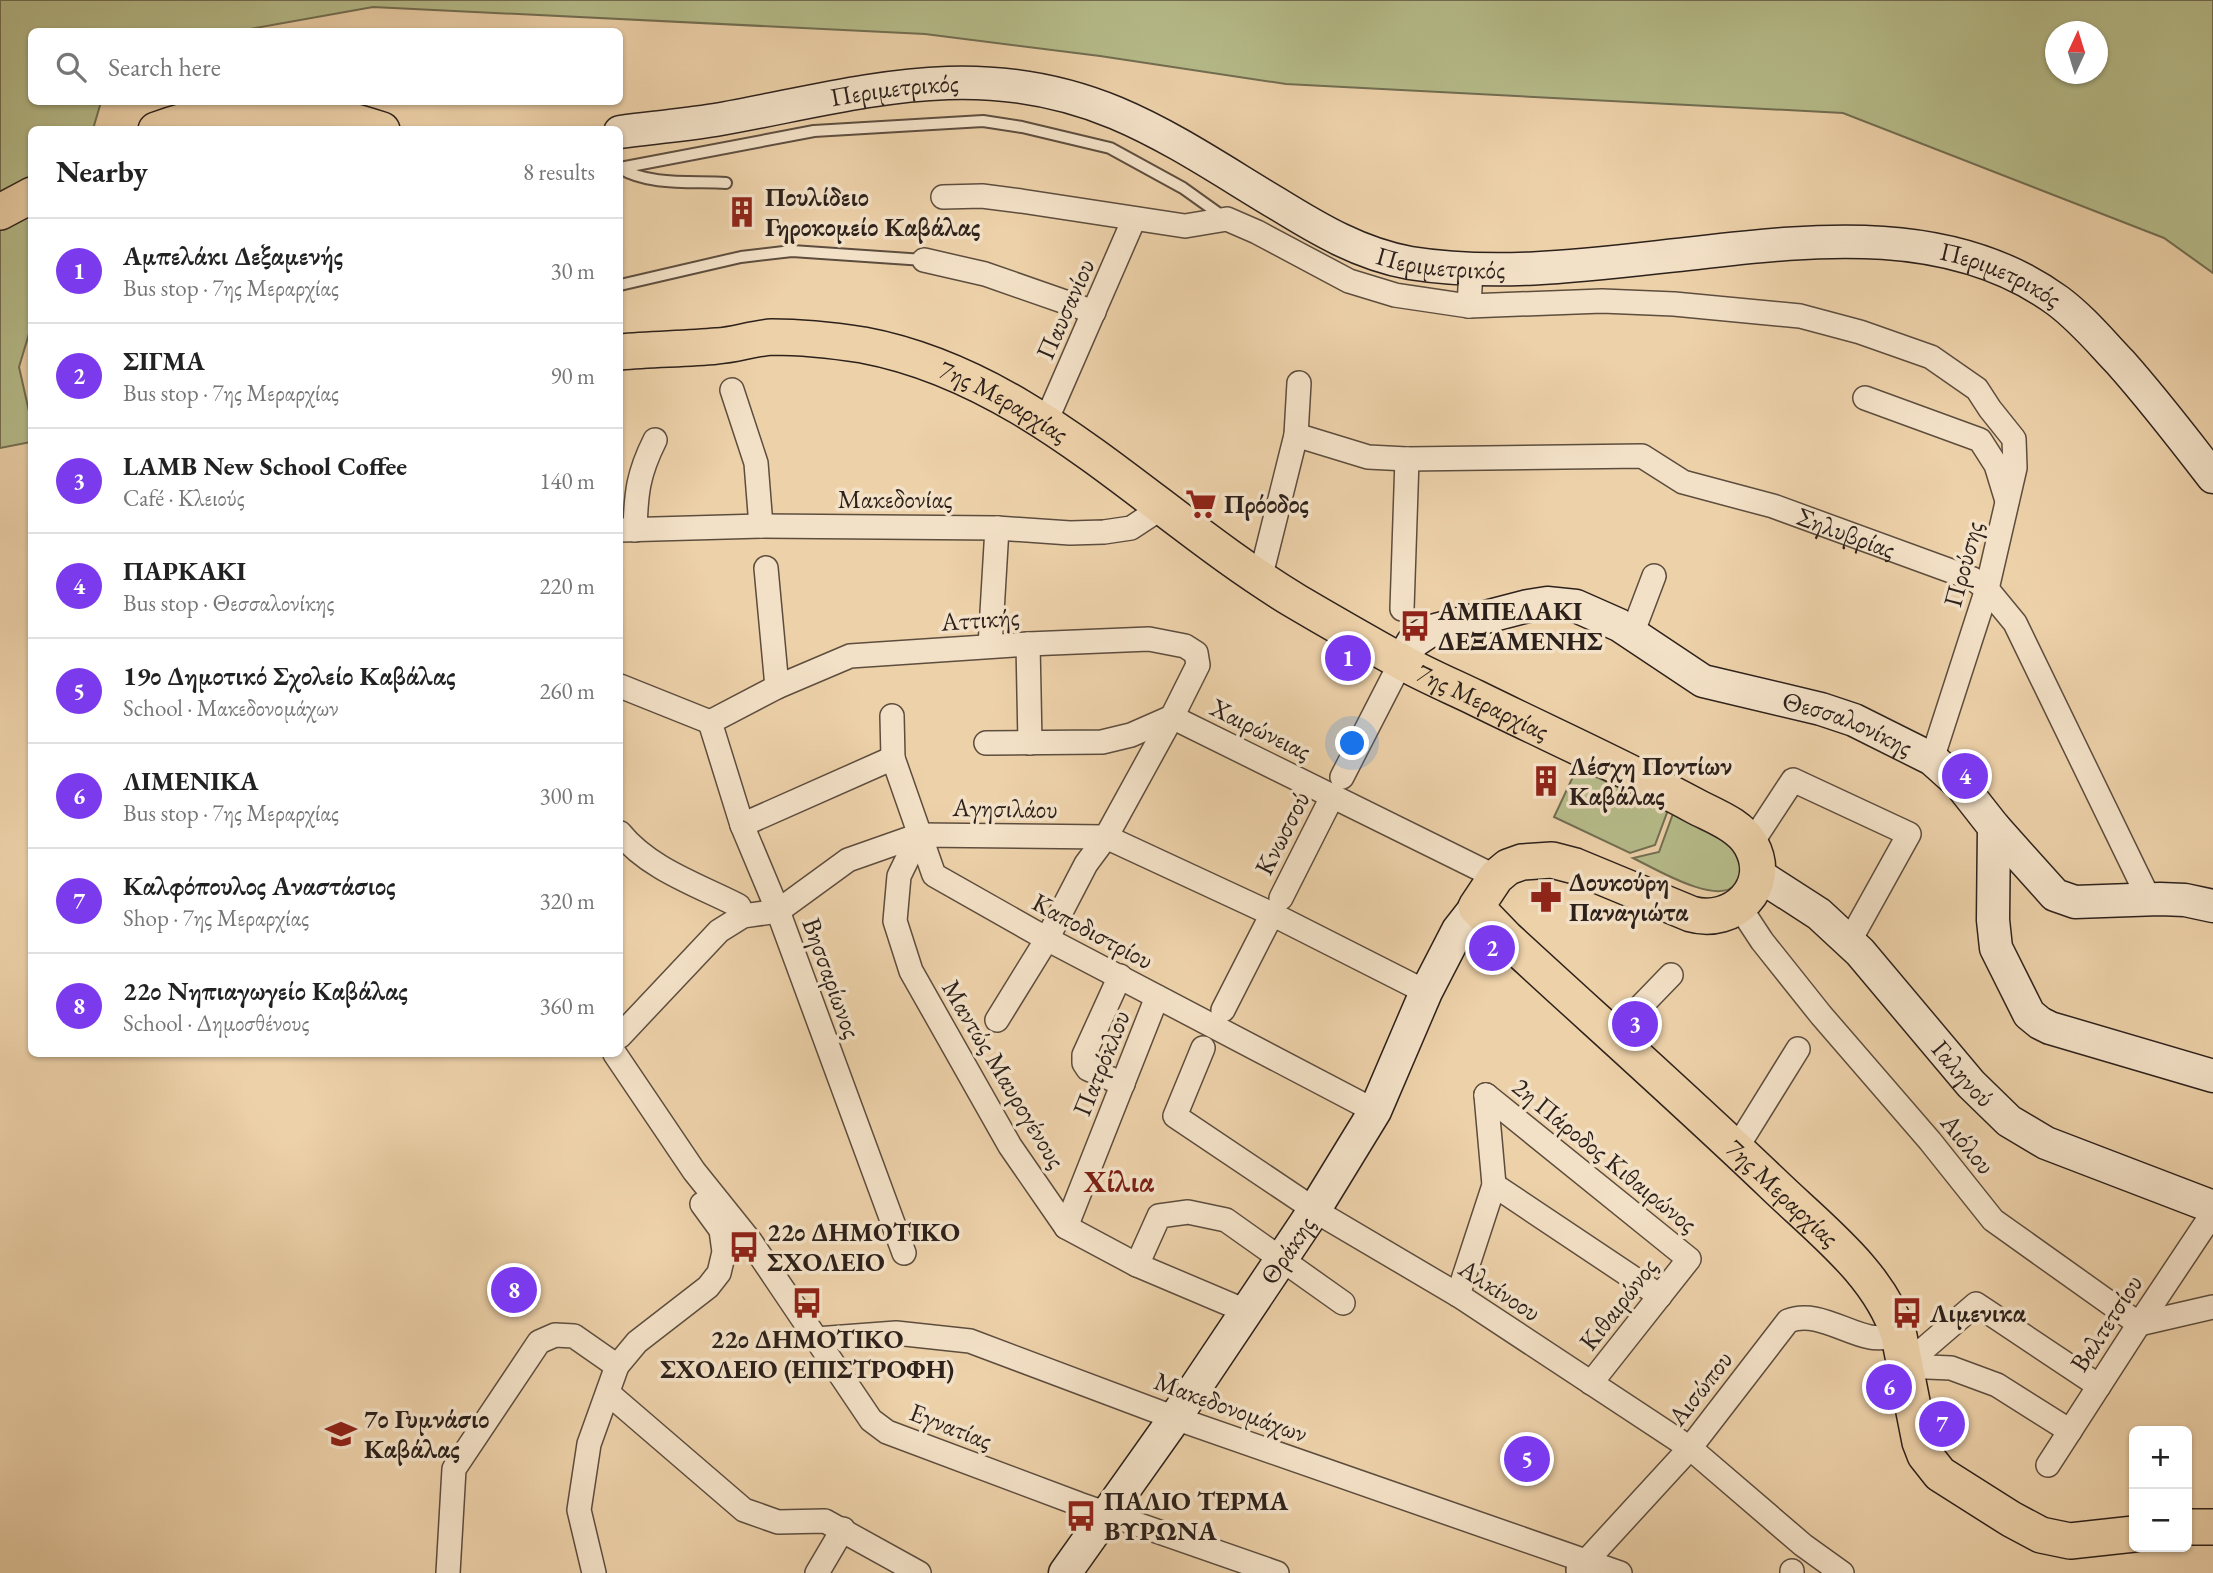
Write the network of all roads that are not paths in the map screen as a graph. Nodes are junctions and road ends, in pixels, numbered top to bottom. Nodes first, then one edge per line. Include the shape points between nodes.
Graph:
1 (233, 117) junction
2 (167, 126) edge
3 (257, 126) edge
4 (370, 126) edge
5 (623, 132) edge
6 (623, 167) edge
7 (623, 170) edge
8 (726, 183) dead end
9 (28, 197) edge
10 (943, 197) dead end
11 (0, 212) edge
12 (1134, 219) junction
13 (1227, 219) junction
14 (924, 260) joint
15 (1471, 270) junction
16 (623, 284) edge
17 (1469, 306) junction
18 (1094, 312) junction
19 (623, 352) edge
20 (1299, 383) dead end
21 (732, 390) dead end
22 (1865, 398) dead end
23 (1046, 421) junction
24 (1296, 435) junction
25 (655, 440) dead end
26 (1407, 459) junction
27 (2213, 477) edge
28 (2008, 502) junction
29 (1163, 507) junction
30 (761, 526) junction
31 (997, 528) junction
32 (627, 530) edge
33 (766, 568) dead end
34 (1654, 576) dead end
35 (1260, 579) junction
36 (1987, 589) junction
37 (1402, 609) dead end
38 (1632, 634) junction
39 (1028, 643) junction
40 (990, 646) junction
41 (1401, 662) junction
42 (623, 686) edge
43 (777, 687) junction
44 (892, 716) dead end
45 (1172, 717) junction
46 (710, 722) junction
47 (986, 743) dead end
48 (1030, 743) junction
49 (893, 758) junction
50 (1932, 760) junction
51 (1338, 786) junction
52 (742, 825) junction
53 (1994, 827) junction
54 (919, 835) junction
55 (623, 837) edge
56 (1105, 837) junction
57 (1754, 859) junction
58 (1496, 877) junction
59 (2149, 899) junction
60 (1276, 906) junction
61 (1740, 906) junction
62 (2213, 906) edge
63 (1476, 907) junction
64 (778, 911) junction
65 (743, 916) junction
66 (1047, 939) junction
67 (1849, 942) junction
68 (1671, 975) dead end
69 (1120, 976) junction
70 (1426, 992) junction
71 (1157, 997) junction
72 (1223, 1010) dead end
73 (997, 1020) dead end
74 (623, 1033) edge
75 (1612, 1036) junction
76 (1203, 1048) dead end
77 (1798, 1049) dead end
78 (617, 1057) edge
79 (2213, 1076) edge
80 (1123, 1084) junction
81 (1375, 1111) junction
82 (1736, 1149) junction
83 (694, 1171) junction
84 (1494, 1185) junction
85 (2213, 1207) edge
86 (1315, 1209) junction
87 (2213, 1213) edge
88 (1066, 1227) junction
89 (904, 1253) dead end
90 (1282, 1259) junction
91 (1689, 1259) joint
92 (1138, 1265) junction
93 (1458, 1295) junction
94 (1660, 1296) junction
95 (1343, 1303) dead end
96 (2213, 1307) edge
97 (1248, 1312) junction
98 (2138, 1324) junction
99 (816, 1339) junction
100 (1901, 1351) junction
101 (617, 1366) junction
102 (1591, 1383) junction
103 (2099, 1386) junction
104 (608, 1393) junction
105 (1175, 1418) junction
106 (2070, 1431) junction
107 (1690, 1448) junction
108 (2048, 1465) dead end
109 (1106, 1513) junction
110 (2192, 1527) edge
111 (2213, 1527) edge
112 (843, 1529) junction
113 (2129, 1535) edge
114 (1581, 1567) edge
115 (448, 1573) edge
116 (594, 1573) edge
117 (817, 1573) edge
118 (919, 1573) edge
119 (1065, 1573) edge
120 (1277, 1573) edge
121 (1620, 1573) edge
122 (1842, 1573) edge

1 - 2 main road via 185,119
1 - 3 main road
1 - 4 main road via 312,110
5 - 15 street, Περιμετρικός via 941,82 1025,87 1127,118 1366,252
6 - 13 lane via 814,131 983,121 1110,148 1183,188
7 - 8 lane via 648,179
9 - 11 main road
10 - 12 street via 982,196
12 - 13 street via 1185,226
12 - 18 street, Παυσανίου
13 - 17 street, Προύσης via 1349,281 1395,295
14 - 16 lane via 792,251 741,257
14 - 18 street via 985,274
15 - 17 street
15 - 27 street, Περιμετρικός via 1585,265 1783,243 1868,241 1939,250 1993,266 2061,304 2085,324 2166,416
17 - 28 street, Προύσης via 1602,301 1800,316 1931,356 1977,389 2014,439 2015,468
18 - 23 street, Παυσανίου
19 - 23 main road, 7ης Μεραρχίας via 720,346 771,337 860,345 946,369
20 - 24 street
21 - 30 street via 756,463
22 - 28 street via 1980,440 1996,465
23 - 29 main road, 7ης Μεραρχίας
24 - 26 street, Σηλυβρίας via 1368,457
24 - 35 street
25 - 32 street via 644,462
26 - 36 street, Σηλυβρίας via 1642,456 1683,482 1773,506 1956,572
26 - 37 street
28 - 36 street, Προύσης
29 - 31 street, Μακεδονίας via 1131,528 1104,532
29 - 35 main road, 7ης Μεραρχίας
30 - 31 street, Μακεδονίας
30 - 32 street, Μακεδονίας
31 - 40 street
33 - 43 street
34 - 38 street
35 - 41 main road, 7ης Μεραρχίας
36 - 50 street, Προύσης
36 - 59 street, Σηλυβρίας via 2015,624
38 - 41 street, Θεσσαλονίκης via 1588,610 1538,604 1428,632 1413,642
38 - 50 street, Θεσσαλονίκης via 1703,681 1854,720
39 - 40 street, Αττικής
39 - 45 street, Αττικής via 1149,639 1191,648 1198,665
39 - 48 street
40 - 43 street, Αττικής via 850,656
41 - 51 street, Κνωσσού
41 - 57 main road, 7ης Μεραρχίας via 1732,826
42 - 46 street
43 - 46 street, Αττικής
44 - 49 street, Καποδιστρίου
45 - 48 street, Χαιρώνειας via 1101,742
45 - 51 street, Χαιρώνειας
45 - 56 street
46 - 52 street, Βησσαρίωνος
47 - 48 street, Χαιρώνειας
49 - 52 street
49 - 54 street, Καποδιστρίου
50 - 53 street, Θεσσαλονίκης via 1961,785
51 - 58 street, Χαιρώνειας
51 - 60 street, Κνωσσού
52 - 64 street, Βησσαρίωνος
53 - 59 street, Θεσσαλονίκης via 2055,895 2075,902
53 - 79 street via 1996,948 2029,1014 2050,1028
54 - 56 street, Αγησιλάου
54 - 64 street, Αγησιλάου via 848,860
54 - 66 street, Καποδιστρίου via 934,875
54 - 88 street, Μαντώς Μαυρογένους via 899,876 895,921 911,971 1010,1146
55 - 65 street via 648,860 739,906
56 - 60 street, Αγησιλάου
56 - 66 street
57 - 61 main road via 1753,889
57 - 67 street, Γαληνού
57 - 67 street via 1793,780 1909,834
58 - 61 main road via 1521,862 1552,860 1702,917 1718,917
58 - 63 main road
59 - 62 street
60 - 70 street, Αγησιλάου
60 - 72 street, Κνωσσού
61 - 98 street, Αιόλου via 1821,1015 1993,1220
63 - 70 street, Θράκης via 1458,930
63 - 75 main road, 7ης Μεραρχίας
64 - 65 street, Αγησιλάου
64 - 89 street, Βησσαρίωνος
65 - 74 street, Αγησιλάου via 719,931
66 - 69 street, Καποδιστρίου
66 - 73 street
67 - 85 street, Γαληνού via 1971,1084 2009,1121 2046,1143
68 - 75 street
69 - 71 street, Καποδιστρίου
69 - 80 street via 1084,1063
70 - 81 street, Θράκης
71 - 80 street, Πατρόκλου
71 - 81 street, Καποδιστρίου
75 - 82 main road, 7ης Μεραρχίας
76 - 86 street, Αλκίνοου via 1175,1116
77 - 82 street
78 - 83 street, Εγνατίας
80 - 88 street, Πατρόκλου
81 - 86 street, Θράκης
82 - 100 main road, 7ης Μεραρχίας via 1847,1256 1885,1303
83 - 99 street, Εγνατίας via 751,1242
83 - 101 street via 699,1200 721,1230 724,1252 719,1273 708,1287 637,1342
84 - 91 street, 2η Πάροδος Κιθαιρώνος via 1486,1096
84 - 93 street
84 - 94 street
86 - 90 street, Θράκης
86 - 93 street, Αλκίνοου
87 - 98 street, Βαλτετσίου
88 - 92 street, Μαντώς Μαυρογένους
90 - 92 street via 1226,1220 1188,1212 1159,1216
90 - 95 street
90 - 97 street, Θράκης
91 - 94 street, Κιθαιρώνος
92 - 97 street, Μαντώς Μαυρογένους
93 - 102 street, Αλκίνοου
94 - 102 street, Κιθαιρώνος
96 - 98 street
97 - 105 street, Θράκης
98 - 103 street, Βαλτετσίου
99 - 105 street, Μακεδονομάχων via 896,1333 970,1341
99 - 109 street, Εγνατίας via 871,1420 887,1432
100 - 103 street via 1976,1304
100 - 106 street, Αισώπου via 1997,1385
100 - 107 street, Αισώπου via 1810,1317 1788,1321
100 - 113 main road, 7ης Μεραρχίας via 1920,1442 1940,1474 2041,1535 2070,1541
101 - 104 street
101 - 115 street via 574,1336 555,1335 539,1342 454,1469
102 - 107 street, Αλκίνοου
103 - 106 street, Βαλτετσίου
104 - 112 street via 744,1510 778,1522 825,1521
104 - 116 street via 589,1444 579,1510
105 - 109 street, Θράκης
105 - 114 street, Μακεδονομάχων
106 - 108 street, Βαλτετσίου
107 - 114 street, Αισώπου
107 - 122 street, Αλκίνοου
109 - 119 street, Θράκης
109 - 120 street, Εγνατίας
110 - 111 main road
112 - 117 street
112 - 118 street
114 - 121 street, Μακεδονομάχων

